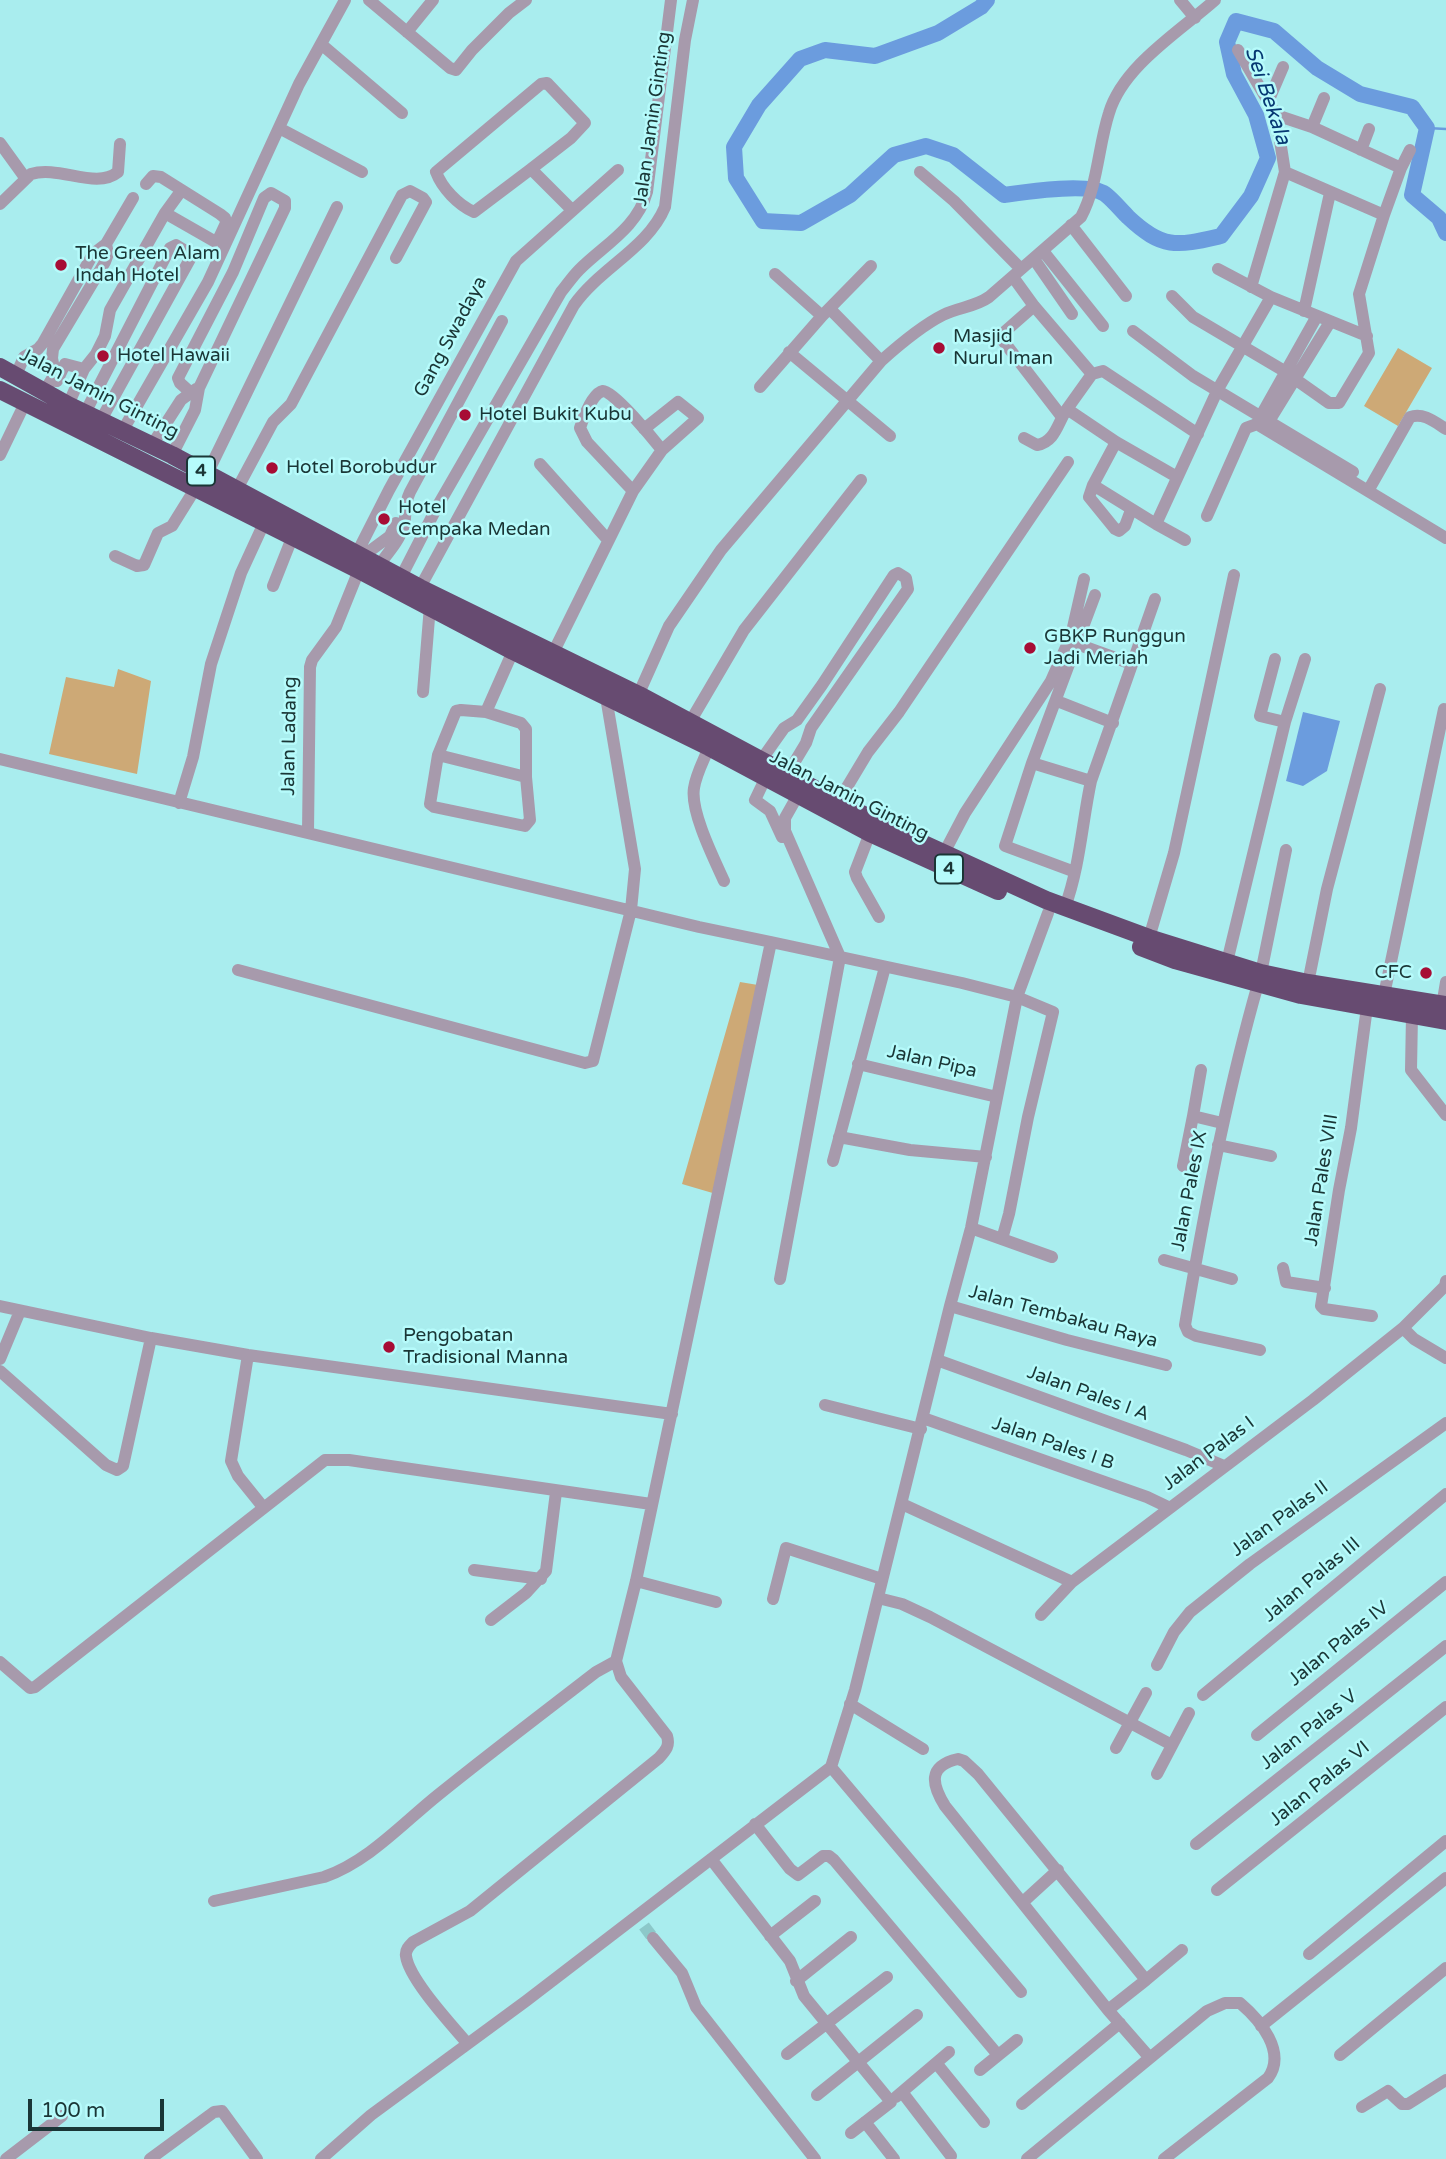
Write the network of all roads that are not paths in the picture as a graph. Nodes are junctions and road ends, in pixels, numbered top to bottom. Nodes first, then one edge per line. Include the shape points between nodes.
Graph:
1 (345, 0) edge
2 (369, 0) edge
3 (433, 0) edge
4 (526, 0) edge
5 (671, 0) edge
6 (693, 0) edge
7 (1180, 0) edge
8 (1215, 0) edge
9 (1195, 18) junction
10 (407, 32) junction
11 (321, 44) junction
12 (1238, 50) dead end
13 (1283, 68) dead end
14 (1324, 98) dead end
15 (1268, 102) junction
16 (402, 113) dead end
17 (1276, 115) junction
18 (1312, 127) junction
19 (279, 128) junction
20 (1369, 129) dead end
21 (0, 144) edge
22 (120, 144) dead end
23 (1361, 150) junction
24 (1410, 150) dead end
25 (531, 169) junction
26 (1401, 169) junction
27 (618, 170) dead end
28 (362, 172) dead end
29 (920, 172) dead end
30 (1285, 172) junction
31 (26, 179) junction
32 (146, 184) dead end
33 (181, 191) junction
34 (1329, 193) junction
35 (133, 198) dead end
36 (0, 204) edge
37 (337, 207) dead end
38 (572, 210) junction
39 (165, 213) junction
40 (1384, 215) junction
41 (1071, 225) junction
42 (106, 244) junction
43 (1038, 255) junction
44 (396, 258) dead end
45 (87, 264) junction
46 (871, 266) dead end
47 (1218, 269) dead end
48 (99, 272) junction
49 (233, 272) junction
50 (1017, 273) junction
51 (775, 274) dead end
52 (251, 280) junction
53 (1251, 287) junction
54 (1126, 296) dead end
55 (1172, 296) dead end
56 (1271, 297) junction
57 (1034, 306) junction
58 (1304, 311) junction
59 (826, 312) junction
60 (1072, 314) dead end
61 (1317, 316) junction
62 (502, 321) dead end
63 (1330, 322) junction
64 (59, 326) junction
65 (1102, 326) dead end
66 (1133, 331) dead end
67 (1367, 336) junction
68 (1242, 347) junction
69 (789, 352) junction
70 (881, 361) junction
71 (84, 369) junction
72 (8, 371) edge
73 (1092, 374) junction
74 (1290, 376) junction
75 (760, 387) dead end
76 (0, 390) edge
77 (1218, 390) junction
78 (47, 393) junction
79 (190, 393) junction
80 (847, 400) junction
81 (25, 403) junction
82 (68, 405) junction
83 (195, 410) junction
84 (1065, 413) junction
85 (93, 416) junction
86 (1263, 423) junction
87 (644, 429) junction
88 (1446, 429) edge
89 (123, 430) junction
90 (1198, 434) junction
91 (890, 436) dead end
92 (1024, 439) dead end
93 (1116, 442) junction
94 (152, 445) junction
95 (662, 450) junction
96 (0, 454) edge
97 (172, 455) junction
98 (1068, 462) dead end
99 (540, 464) dead end
100 (1353, 472) dead end
101 (206, 474) junction
102 (1177, 477) junction
103 (861, 480) dead end
104 (1093, 485) junction
105 (232, 488) junction
106 (195, 489) junction
107 (633, 491) junction
108 (1368, 491) junction
109 (437, 507) junction
110 (1130, 510) junction
111 (458, 516) junction
112 (1207, 516) dead end
113 (264, 523) junction
114 (1156, 524) junction
115 (422, 537) junction
116 (292, 538) junction
117 (1446, 538) edge
118 (608, 540) junction
119 (1185, 540) dead end
120 (443, 546) junction
121 (115, 556) dead end
122 (365, 561) junction
123 (1234, 575) dead end
124 (1084, 579) dead end
125 (398, 584) junction
126 (273, 586) dead end
127 (1096, 595) dead end
128 (421, 598) junction
129 (1155, 600) dead end
130 (874, 604) junction
131 (889, 615) junction
132 (858, 631) junction
133 (872, 640) junction
134 (1077, 644) junction
135 (513, 651) junction
136 (553, 653) junction
137 (1275, 659) dead end
138 (1306, 659) dead end
139 (840, 660) junction
140 (1132, 664) junction
141 (852, 667) junction
142 (822, 685) junction
143 (1380, 689) dead end
144 (423, 692) dead end
145 (834, 693) junction
146 (606, 697) junction
147 (1057, 701) junction
148 (635, 702) junction
149 (1444, 709) dead end
150 (486, 712) junction
151 (797, 720) junction
152 (690, 722) junction
153 (1285, 722) junction
154 (1113, 723) junction
155 (811, 728) junction
156 (709, 747) junction
157 (438, 755) junction
158 (0, 759) edge
159 (1032, 763) junction
160 (764, 768) junction
161 (788, 773) junction
162 (526, 777) junction
163 (1091, 781) junction
164 (798, 794) junction
165 (838, 802) junction
166 (179, 803) junction
167 (308, 832) junction
168 (870, 833) junction
169 (1286, 850) dead end
170 (944, 853) junction
171 (1075, 872) junction
172 (724, 881) dead end
173 (1050, 908) junction
174 (631, 910) junction
175 (879, 916) dead end
176 (1149, 938) junction
177 (771, 942) junction
178 (837, 956) junction
179 (1227, 962) junction
180 (885, 967) junction
181 (238, 970) dead end
182 (1259, 979) junction
183 (1446, 982) edge
184 (1308, 983) junction
185 (1384, 995) junction
186 (1017, 998) junction
187 (1367, 1007) junction
188 (1444, 1012) edge
189 (1412, 1015) junction
190 (858, 1065) junction
191 (1201, 1070) dead end
192 (997, 1097) junction
193 (1446, 1115) edge
194 (1193, 1116) junction
195 (1222, 1123) junction
196 (839, 1137) junction
197 (1218, 1145) junction
198 (1270, 1156) dead end
199 (986, 1157) junction
200 (832, 1161) dead end
201 (1183, 1166) dead end
202 (971, 1228) junction
203 (1002, 1239) junction
204 (1052, 1257) dead end
205 (1164, 1260) dead end
206 (1194, 1268) junction
207 (1283, 1268) dead end
208 (780, 1279) dead end
209 (1232, 1279) dead end
210 (1446, 1281) edge
211 (1325, 1288) junction
212 (0, 1306) edge
213 (950, 1306) junction
214 (20, 1311) junction
215 (1372, 1316) dead end
216 (1403, 1328) junction
217 (151, 1338) junction
218 (1260, 1350) dead end
219 (248, 1354) junction
220 (1446, 1358) edge
221 (0, 1359) edge
222 (937, 1360) junction
223 (1166, 1365) dead end
224 (0, 1371) edge
225 (825, 1405) dead end
226 (672, 1414) junction
227 (1446, 1423) edge
228 (922, 1424) junction
229 (1224, 1466) junction
230 (556, 1492) junction
231 (1446, 1494) edge
232 (650, 1504) junction
233 (902, 1504) junction
234 (263, 1507) junction
235 (1170, 1508) junction
236 (474, 1570) dead end
237 (541, 1579) junction
238 (883, 1579) junction
239 (636, 1581) junction
240 (1072, 1582) junction
241 (1446, 1583) edge
242 (878, 1598) junction
243 (773, 1599) dead end
244 (716, 1602) dead end
245 (1041, 1615) dead end
246 (491, 1620) dead end
247 (1446, 1646) edge
248 (616, 1661) junction
249 (0, 1662) edge
250 (1157, 1665) dead end
251 (1146, 1693) dead end
252 (1203, 1695) dead end
253 (850, 1704) junction
254 (1446, 1707) edge
255 (1189, 1713) dead end
256 (1130, 1722) junction
257 (1257, 1735) dead end
258 (1172, 1745) junction
259 (1116, 1748) dead end
260 (923, 1749) dead end
261 (831, 1767) junction
262 (1157, 1773) dead end
263 (755, 1824) junction
264 (1446, 1841) edge
265 (1196, 1844) dead end
266 (711, 1859) junction
267 (1058, 1870) junction
268 (1446, 1878) edge
269 (1217, 1891) dead end
270 (214, 1901) dead end
271 (815, 1901) dead end
272 (1023, 1902) junction
273 (770, 1936) junction
274 (850, 1937) dead end
275 (653, 1938) tunnel mouth
276 (1182, 1950) dead end
277 (1309, 1954) dead end
278 (1446, 1968) edge
279 (887, 1978) dead end
280 (1146, 1980) junction
281 (796, 1981) junction
282 (1021, 1992) dead end
283 (1108, 2010) junction
284 (917, 2015) dead end
285 (1120, 2023) junction
286 (826, 2024) junction
287 (1261, 2026) junction
288 (1017, 2040) dead end
289 (467, 2043) junction
290 (949, 2052) dead end
291 (787, 2054) dead end
292 (998, 2055) junction
293 (1340, 2055) dead end
294 (1150, 2058) junction
295 (859, 2063) junction
296 (937, 2064) junction
297 (980, 2070) dead end
298 (1446, 2080) edge
299 (902, 2092) junction
300 (817, 2095) dead end
301 (891, 2102) junction
302 (1022, 2104) dead end
303 (1362, 2107) dead end
304 (62, 2116) dead end
305 (865, 2122) junction
306 (984, 2122) dead end
307 (851, 2133) dead end
308 (951, 2156) dead end
309 (6, 2159) edge
310 (150, 2159) edge
311 (257, 2159) edge
312 (321, 2159) edge
313 (816, 2159) edge
314 (894, 2159) edge
315 (1027, 2159) edge
316 (1164, 2159) edge

1 - 11 street
2 - 10 street
3 - 10 street
4 - 10 street via 485,36 456,70
5 - 109 street, Jalan Jamin Ginting via 643,205 630,224 561,292
6 - 111 street, Jalan Jamin Ginting via 660,218 649,234 607,268 574,304
7 - 9 street
8 - 9 street
9 - 41 street via 1131,72 1109,111 1089,201
11 - 16 street
11 - 19 street
12 - 15 street
13 - 15 street
14 - 18 street
15 - 17 street
17 - 18 street
17 - 30 street
18 - 23 street
19 - 28 street
19 - 89 street via 208,282
20 - 23 street
21 - 31 street
22 - 31 street via 118,172 103,180 44,172
23 - 26 street
24 - 26 street
25 - 25 street via 585,123 547,83 436,172 453,196 474,212
25 - 38 street
26 - 40 street
27 - 38 street, Gang Swadaya
29 - 50 street via 954,201
30 - 34 street
30 - 53 street
31 - 36 street
32 - 33 street via 156,175
33 - 39 street
33 - 39 street via 225,218 219,238 213,241
34 - 40 street
34 - 58 street
35 - 42 street
37 - 101 street
38 - 122 street, Gang Swadaya via 508,273
39 - 71 street via 110,310 105,336
40 - 67 street via 1359,294
41 - 43 street
41 - 54 street
42 - 45 street
42 - 48 street via 108,254
43 - 50 street
43 - 60 street
43 - 65 street
44 - 105 street via 426,202 410,191 402,195 291,404 267,418
45 - 48 street
45 - 64 street
46 - 59 street
47 - 53 street
48 - 64 street
49 - 52 street
49 - 52 street via 264,198 271,193 286,205
49 - 79 street via 178,378
50 - 57 street
50 - 70 street via 977,306 944,314
51 - 59 street
52 - 79 street
53 - 56 street
55 - 68 street via 1193,317
56 - 58 street
56 - 68 street
57 - 73 street
57 - 84 street via 1001,338
58 - 61 street
59 - 69 street
59 - 70 street
61 - 63 street
61 - 74 street
62 - 122 street via 390,536
63 - 67 street
63 - 74 street
64 - 72 street
64 - 78 street via 52,358 55,374
66 - 77 street
67 - 74 street via 1369,353 1339,403 1329,403
68 - 74 street
68 - 77 street
69 - 75 street
69 - 80 street
70 - 80 street
71 - 78 street via 65,364
71 - 82 street
72 - 78 highway, Jalan Jamin Ginting / 4
73 - 84 street
73 - 90 street via 1103,371
74 - 86 street
76 - 81 highway, Jalan Jamin Ginting / 4
77 - 86 street
77 - 90 street
78 - 82 highway, Jalan Jamin Ginting / 4
79 - 83 street
79 - 83 street
79 - 94 street
80 - 91 street
80 - 148 street via 688,596 669,626
81 - 96 street
81 - 106 highway, Jalan Jamin Ginting / 4
82 - 85 highway, Jalan Jamin Ginting / 4
83 - 97 street
84 - 92 street via 1046,443 1037,445
84 - 93 street
85 - 85 street via 170,248 176,245 189,253 190,259
85 - 89 highway, Jalan Jamin Ginting / 4
86 - 100 street
86 - 108 street
86 - 112 street via 1246,428
87 - 95 street
87 - 95 street via 678,402 704,415
87 - 107 street via 602,391 580,428 587,442
88 - 108 street via 1417,414 1410,417
89 - 94 highway, Jalan Jamin Ginting / 4
90 - 102 street
93 - 102 street
93 - 104 street
94 - 97 highway, Jalan Jamin Ginting / 4
95 - 107 street
97 - 101 highway, Jalan Jamin Ginting / 4
98 - 165 street
99 - 118 street
101 - 105 highway, Jalan Jamin Ginting / 4
102 - 114 street
103 - 152 street via 744,630
104 - 110 street
104 - 110 street via 1091,500 1115,529 1122,530
105 - 122 highway, Jalan Jamin Ginting / 4
106 - 113 highway, Jalan Jamin Ginting / 4
106 - 121 street via 172,526 158,534 144,565
107 - 118 street
108 - 117 street
109 - 111 street
109 - 115 street, Jalan Jamin Ginting
110 - 114 street
111 - 120 street, Jalan Jamin Ginting
113 - 116 highway, Jalan Jamin Ginting / 4
113 - 166 street via 241,573 211,664
114 - 119 street
115 - 120 street
115 - 125 street, Jalan Jamin Ginting
116 - 122 highway, Jalan Jamin Ginting / 4
116 - 126 street
118 - 136 street
120 - 128 street, Jalan Jamin Ginting
122 - 125 highway, Jalan Jamin Ginting / 4
122 - 167 street, Jalan Ladang via 336,627 310,667
123 - 176 street via 1174,853
124 - 170 street via 1071,636 1051,681
125 - 128 highway, Jalan Jamin Ginting / 4
127 - 134 street
128 - 135 highway, Jalan Jamin Ginting / 4
128 - 136 highway, Jalan Jamin Ginting / 4
128 - 144 street
129 - 140 street
130 - 131 street
130 - 131 street via 896,574 906,578 908,589
130 - 132 street
131 - 133 street
132 - 133 street
132 - 139 street
133 - 141 street
134 - 140 street
134 - 147 street
135 - 146 highway, Jalan Jamin Ginting / 4
135 - 150 street
136 - 148 highway, Jalan Jamin Ginting / 4
137 - 153 street via 1260,716
138 - 153 street
139 - 141 street
139 - 142 street
140 - 154 street
141 - 145 street
142 - 145 street
142 - 151 street
143 - 184 street via 1327,889
145 - 155 street
146 - 148 highway, Jalan Jamin Ginting / 4
146 - 174 street via 635,869
147 - 154 street
147 - 159 street
148 - 152 highway, Jalan Jamin Ginting / 4
148 - 156 highway, Jalan Jamin Ginting / 4
149 - 185 street
150 - 157 street via 457,711
150 - 162 street via 525,727
151 - 155 street
151 - 160 street via 783,728
152 - 160 highway, Jalan Jamin Ginting / 4
153 - 179 street
154 - 163 street
155 - 161 street
156 - 160 highway, Jalan Jamin Ginting / 4
156 - 172 street via 693,798
157 - 162 street
157 - 162 street via 429,799 434,807 525,826 530,820
158 - 166 street
159 - 163 street
159 - 171 street via 1005,846
160 - 161 highway, Jalan Jamin Ginting / 4
160 - 164 highway, Jalan Jamin Ginting / 4
160 - 178 street via 755,800 771,813
161 - 165 highway, Jalan Jamin Ginting / 4
163 - 171 street
164 - 168 highway, Jalan Jamin Ginting / 4
164 - 178 street via 785,818 785,831
165 - 170 highway, Jalan Jamin Ginting / 4
166 - 167 street
167 - 174 street
168 - 173 highway, Jalan Jamin Ginting / 4
168 - 175 street via 855,872
169 - 182 street, Jalan Pales IX
170 - 173 highway, Jalan Jamin Ginting / 4
171 - 173 street
173 - 176 highway, Jalan Jamin Ginting / 4
173 - 182 highway, Jalan Jamin Ginting / 4 via 1175,960
173 - 186 street
174 - 177 street
174 - 181 street via 595,1059 588,1063
176 - 179 highway, Jalan Jamin Ginting / 4
177 - 178 street
177 - 226 street
178 - 180 street
178 - 208 street
179 - 182 highway, Jalan Jamin Ginting / 4
180 - 186 street
180 - 190 street
182 - 184 highway, Jalan Jamin Ginting / 4
182 - 187 highway, Jalan Jamin Ginting / 4 via 1301,995
182 - 195 street, Jalan Pales IX
183 - 188 street
184 - 185 highway, Jalan Jamin Ginting / 4
185 - 188 highway, Jalan Jamin Ginting / 4
186 - 192 street
186 - 203 street via 1054,1015
187 - 189 highway, Jalan Jamin Ginting / 4
187 - 211 street, Jalan Pales VIII
188 - 189 highway, Jalan Jamin Ginting / 4
189 - 193 street via 1411,1070
190 - 192 street, Jalan Pipa
190 - 196 street
191 - 194 street
192 - 199 street
194 - 195 street
194 - 201 street
195 - 197 street, Jalan Pales IX
196 - 199 street
196 - 200 street
197 - 198 street
197 - 206 street, Jalan Pales IX
199 - 202 street
202 - 203 street
202 - 213 street
203 - 204 street
205 - 206 street
206 - 209 street
206 - 218 street, Jalan Pales IX via 1185,1325 1188,1332
207 - 211 street via 1286,1282
210 - 216 street, Jalan Palas I
211 - 215 street via 1324,1309
212 - 214 street
213 - 222 street
213 - 223 street, Jalan Tembakau Raya
214 - 217 street
214 - 221 street
216 - 220 street
216 - 229 street, Jalan Palas I
217 - 219 street
217 - 224 street via 123,1466 117,1470
219 - 226 street
219 - 234 street via 231,1461
222 - 228 street
222 - 229 street, Jalan Pales I A
225 - 228 street, Jalan Pales I B
226 - 232 street
227 - 250 street, Jalan Palas II via 1190,1612
228 - 233 street
228 - 235 street, Jalan Pales I B
229 - 235 street, Jalan Palas I
230 - 232 street
230 - 234 street via 333,1459 313,1467
230 - 237 street via 546,1571
231 - 252 street, Jalan Palas III
232 - 239 street
233 - 238 street
233 - 240 street
234 - 249 street via 35,1687 30,1688
235 - 240 street, Jalan Palas I
236 - 237 street
237 - 246 street
238 - 242 street
238 - 243 street via 786,1548
239 - 244 street
239 - 248 street
240 - 245 street, Jalan Palas I
241 - 257 street, Jalan Palas IV
242 - 253 street
242 - 256 street via 930,1617
247 - 265 street, Jalan Palas V
248 - 270 street via 341,1869 324,1877
248 - 289 street via 621,1677 667,1736 666,1751 470,1911 407,1949 411,1971
251 - 256 street
253 - 260 street
253 - 261 street
254 - 269 street, Jalan Palas VI
255 - 258 street
256 - 258 street
256 - 259 street
258 - 262 street
261 - 263 street
261 - 282 street
263 - 266 street
263 - 292 street via 798,1875 823,1856 834,1860
264 - 277 street
266 - 273 street
266 - 289 street via 640,1921
267 - 272 street
267 - 272 street via 964,1761 952,1760 942,1767 933,1787
267 - 280 street
268 - 287 street
271 - 273 street
272 - 283 street
273 - 281 street via 793,1967
274 - 281 street
275 - 313 street via 682,1972 696,2007
276 - 280 street
278 - 293 street
279 - 286 street
280 - 283 street
281 - 286 street
283 - 285 street
284 - 295 street
285 - 294 street
285 - 302 street
286 - 291 street
286 - 295 street
287 - 294 street via 1240,2003 1216,2005
287 - 316 street via 1275,2050 1274,2070
288 - 292 street
289 - 312 street
290 - 296 street
292 - 297 street
294 - 315 street
295 - 300 street
295 - 301 street
296 - 299 street
296 - 306 street
298 - 303 street via 1408,2104 1388,2091
299 - 301 street
299 - 308 street
301 - 305 street
304 - 309 street
305 - 307 street
305 - 314 street
310 - 311 street via 214,2112 222,2111

